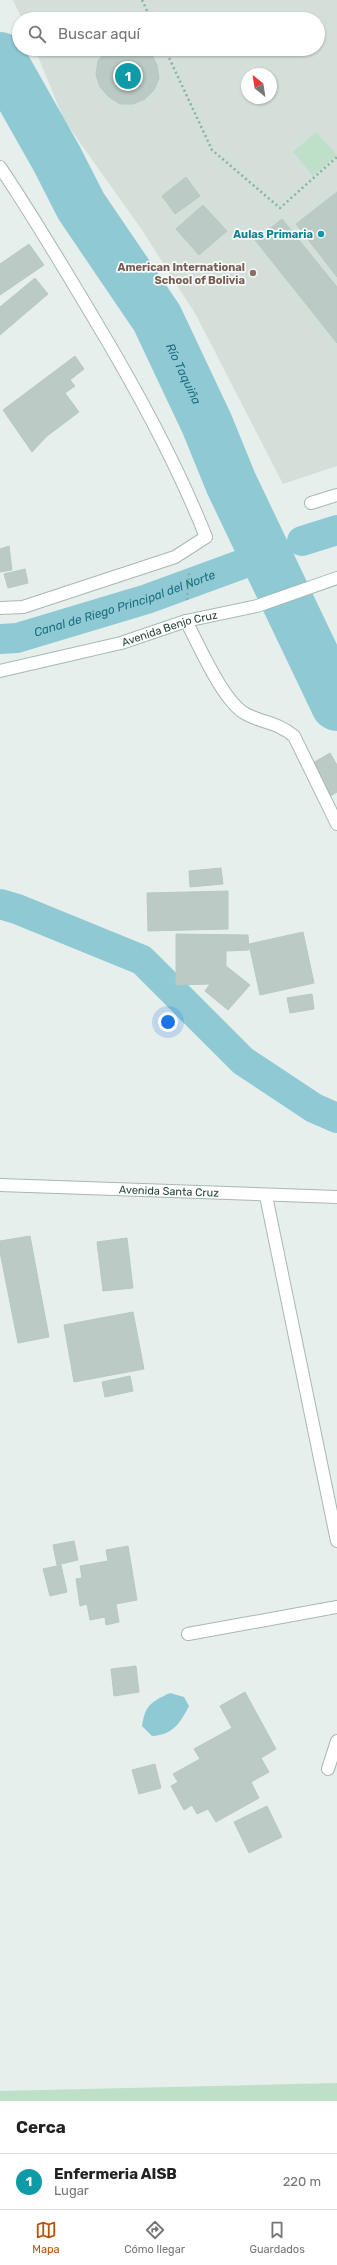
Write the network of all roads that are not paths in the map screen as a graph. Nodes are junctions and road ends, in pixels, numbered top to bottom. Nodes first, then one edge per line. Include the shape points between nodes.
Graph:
1 (0, 167) edge
2 (337, 495) edge
3 (311, 503) dead end
4 (337, 578) edge
5 (0, 608) edge
6 (186, 621) junction
7 (0, 671) edge
8 (337, 824) edge
9 (0, 1186) edge
10 (266, 1196) junction
11 (337, 1198) edge
12 (337, 1541) edge
13 (337, 1607) edge
14 (188, 1634) dead end
15 (337, 1741) edge
16 (328, 1769) dead end

1 - 5 street via 128,375 193,504 206,537 175,557 23,607
2 - 3 street
4 - 6 street, Avenida Benjo Cruz via 257,606
6 - 7 street, Avenida Benjo Cruz via 121,643
6 - 8 street via 228,698 246,714 281,726 294,736
9 - 10 street, Avenida Santa Cruz
10 - 11 street, Avenida Santa Cruz
10 - 12 street
13 - 14 street
15 - 16 street

